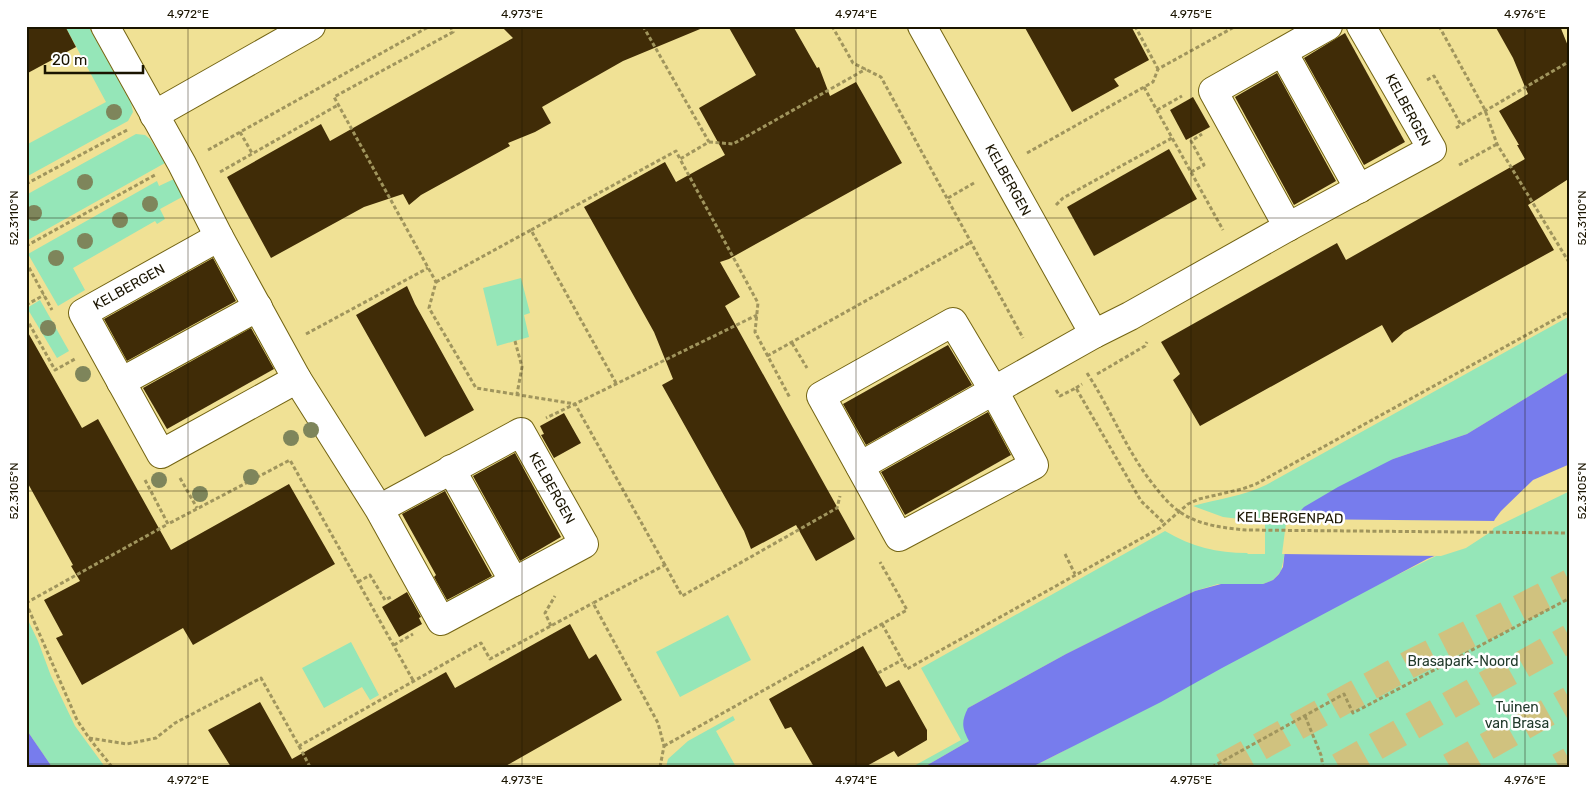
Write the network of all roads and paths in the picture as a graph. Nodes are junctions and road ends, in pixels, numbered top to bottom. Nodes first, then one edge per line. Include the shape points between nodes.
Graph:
1 (105, 26) edge
2 (311, 26) edge
3 (430, 26) edge
4 (450, 26) edge
5 (643, 26) edge
6 (832, 26) edge
7 (922, 26) edge
8 (1135, 26) edge
9 (1236, 26) edge
10 (1328, 26) edge
11 (1361, 26) edge
12 (1439, 26) edge
13 (1283, 52) junction
14 (1570, 61) edge
15 (866, 69) junction
16 (1158, 69) junction
17 (1422, 83) dead end
18 (1144, 87) junction
19 (1178, 99) dead end
20 (338, 105) junction
21 (1157, 110) junction
22 (1485, 110) junction
23 (154, 115) junction
24 (1461, 125) junction
25 (1453, 129) dead end
26 (240, 132) junction
27 (1204, 133) dead end
28 (1172, 138) junction
29 (709, 142) junction
30 (252, 153) junction
31 (680, 159) junction
32 (182, 164) junction
33 (1002, 168) junction
34 (1191, 172) junction
35 (220, 176) dead end
36 (26, 184) edge
37 (1359, 189) junction
38 (948, 198) junction
39 (1033, 224) junction
40 (1288, 227) junction
41 (531, 230) junction
42 (1226, 236) dead end
43 (219, 237) junction
44 (971, 242) junction
45 (26, 246) edge
46 (26, 262) edge
47 (1570, 264) edge
48 (428, 268) junction
49 (436, 282) junction
50 (44, 295) junction
51 (26, 305) edge
52 (258, 307) junction
53 (1570, 311) edge
54 (758, 314) junction
55 (56, 317) dead end
56 (26, 318) edge
57 (306, 334) dead end
58 (1094, 334) junction
59 (515, 341) dead end
60 (792, 343) junction
61 (1071, 349) junction
62 (767, 356) junction
63 (78, 357) dead end
64 (1040, 365) junction
65 (806, 367) dead end
66 (297, 379) junction
67 (121, 382) junction
68 (616, 383) junction
69 (1082, 384) dead end
70 (1076, 388) junction
71 (994, 391) junction
72 (517, 394) junction
73 (790, 399) dead end
74 (575, 404) junction
75 (550, 415) dead end
76 (860, 466) junction
77 (451, 469) junction
78 (179, 477) dead end
79 (145, 480) dead end
80 (845, 498) dead end
81 (197, 508) junction
82 (379, 509) junction
83 (1180, 512) junction
84 (168, 524) junction
85 (1165, 524) junction
86 (1570, 533) edge
87 (1065, 554) dead end
88 (879, 559) dead end
89 (665, 565) junction
90 (1075, 574) junction
91 (358, 582) junction
92 (514, 582) junction
93 (558, 590) dead end
94 (397, 593) dead end
95 (1570, 598) edge
96 (26, 603) edge
97 (593, 603) junction
98 (882, 624) junction
99 (551, 626) junction
100 (413, 634) dead end
101 (394, 645) junction
102 (902, 660) junction
103 (878, 673) dead end
104 (414, 682) junction
105 (375, 698) dead end
106 (377, 703) junction
107 (1304, 716) junction
108 (89, 738) junction
109 (299, 746) junction
110 (664, 746) junction
111 (112, 767) edge
112 (310, 767) edge
113 (660, 767) edge
114 (1212, 767) edge
115 (1323, 767) edge

1 - 23 street, KELBERGEN
2 - 23 street
3 - 26 path
4 - 20 path via 453,32 334,97
5 - 29 path
6 - 15 path via 853,63
7 - 33 street, KELBERGEN
8 - 16 path
9 - 16 path
10 - 13 street
11 - 37 street, KELBERGEN via 1432,149
12 - 22 path
13 - 37 street
13 - 40 street via 1214,91
14 - 22 path
15 - 29 path via 733,144
15 - 38 path via 881,77
16 - 18 path via 1153,82
17 - 24 path via 1434,76
18 - 21 path
18 - 33 path
19 - 21 path
20 - 30 path
20 - 48 path
21 - 28 path
22 - 24 path
22 - 47 path via 1497,144
23 - 32 street, KELBERGEN
23 - 36 path
24 - 25 path
26 - 30 path
26 - 32 path
27 - 34 path via 1191,141 1204,165
28 - 34 path
28 - 39 path via 1063,198 1043,219
29 - 31 path
30 - 35 path via 220,170
31 - 41 path via 676,151
31 - 54 path via 758,303
32 - 43 street, KELBERGEN
32 - 45 path via 155,175
33 - 38 path
33 - 39 street, KELBERGEN
34 - 42 path
37 - 40 street, KELBERGEN
38 - 44 path
39 - 58 street, KELBERGEN
40 - 58 street, KELBERGEN
41 - 49 path
41 - 68 path
43 - 52 street, KELBERGEN
43 - 67 street, KELBERGEN via 83,313
44 - 60 path
44 - 64 path
46 - 50 path
48 - 49 path
48 - 57 path
49 - 72 path via 429,308 476,388
50 - 51 path
50 - 55 path
52 - 66 street, KELBERGEN
52 - 67 street
53 - 83 path via 1256,484 1199,499
54 - 62 path via 755,332
54 - 68 path
56 - 63 path via 55,370
58 - 61 street, KELBERGEN
59 - 72 path via 522,367
60 - 62 path
60 - 65 path
61 - 64 street, KELBERGEN
61 - 83 path, KELBERGENPAD via 1135,460
62 - 73 path
64 - 70 path via 1060,396
64 - 71 street, KELBERGEN
66 - 67 street, KELBERGEN via 161,454
66 - 82 street, KELBERGEN
68 - 74 path
69 - 70 path
70 - 85 path via 1141,501
71 - 76 street, KELBERGEN
71 - 76 street via 953,322 821,396
71 - 76 street via 1034,465 899,537
72 - 74 path
74 - 75 path
74 - 89 path
77 - 82 street, KELBERGEN
77 - 92 street
77 - 92 street, KELBERGEN via 521,432 584,544
78 - 81 path
79 - 84 path
80 - 89 path via 840,495 837,508 682,596
81 - 84 path
81 - 91 path via 290,460
82 - 92 street, KELBERGEN via 441,621
83 - 85 path
83 - 86 path, KELBERGENPAD via 1225,528
84 - 96 path
85 - 90 path
87 - 90 path
88 - 98 path via 907,610
89 - 97 path
90 - 102 path via 907,669
91 - 94 path via 370,575 385,600
91 - 101 path
93 - 99 path via 545,613
95 - 107 path via 1352,713 1344,694
96 - 108 path via 77,720
97 - 99 path
97 - 110 path via 658,723
98 - 102 path
98 - 110 path
99 - 104 path via 490,659 481,643
100 - 101 path
101 - 104 path
102 - 103 path
104 - 106 path
105 - 106 path
106 - 109 path
107 - 114 path
107 - 115 path via 1322,755
108 - 109 path via 127,744 156,738 175,723 261,678
108 - 111 path
109 - 112 path
110 - 113 path

